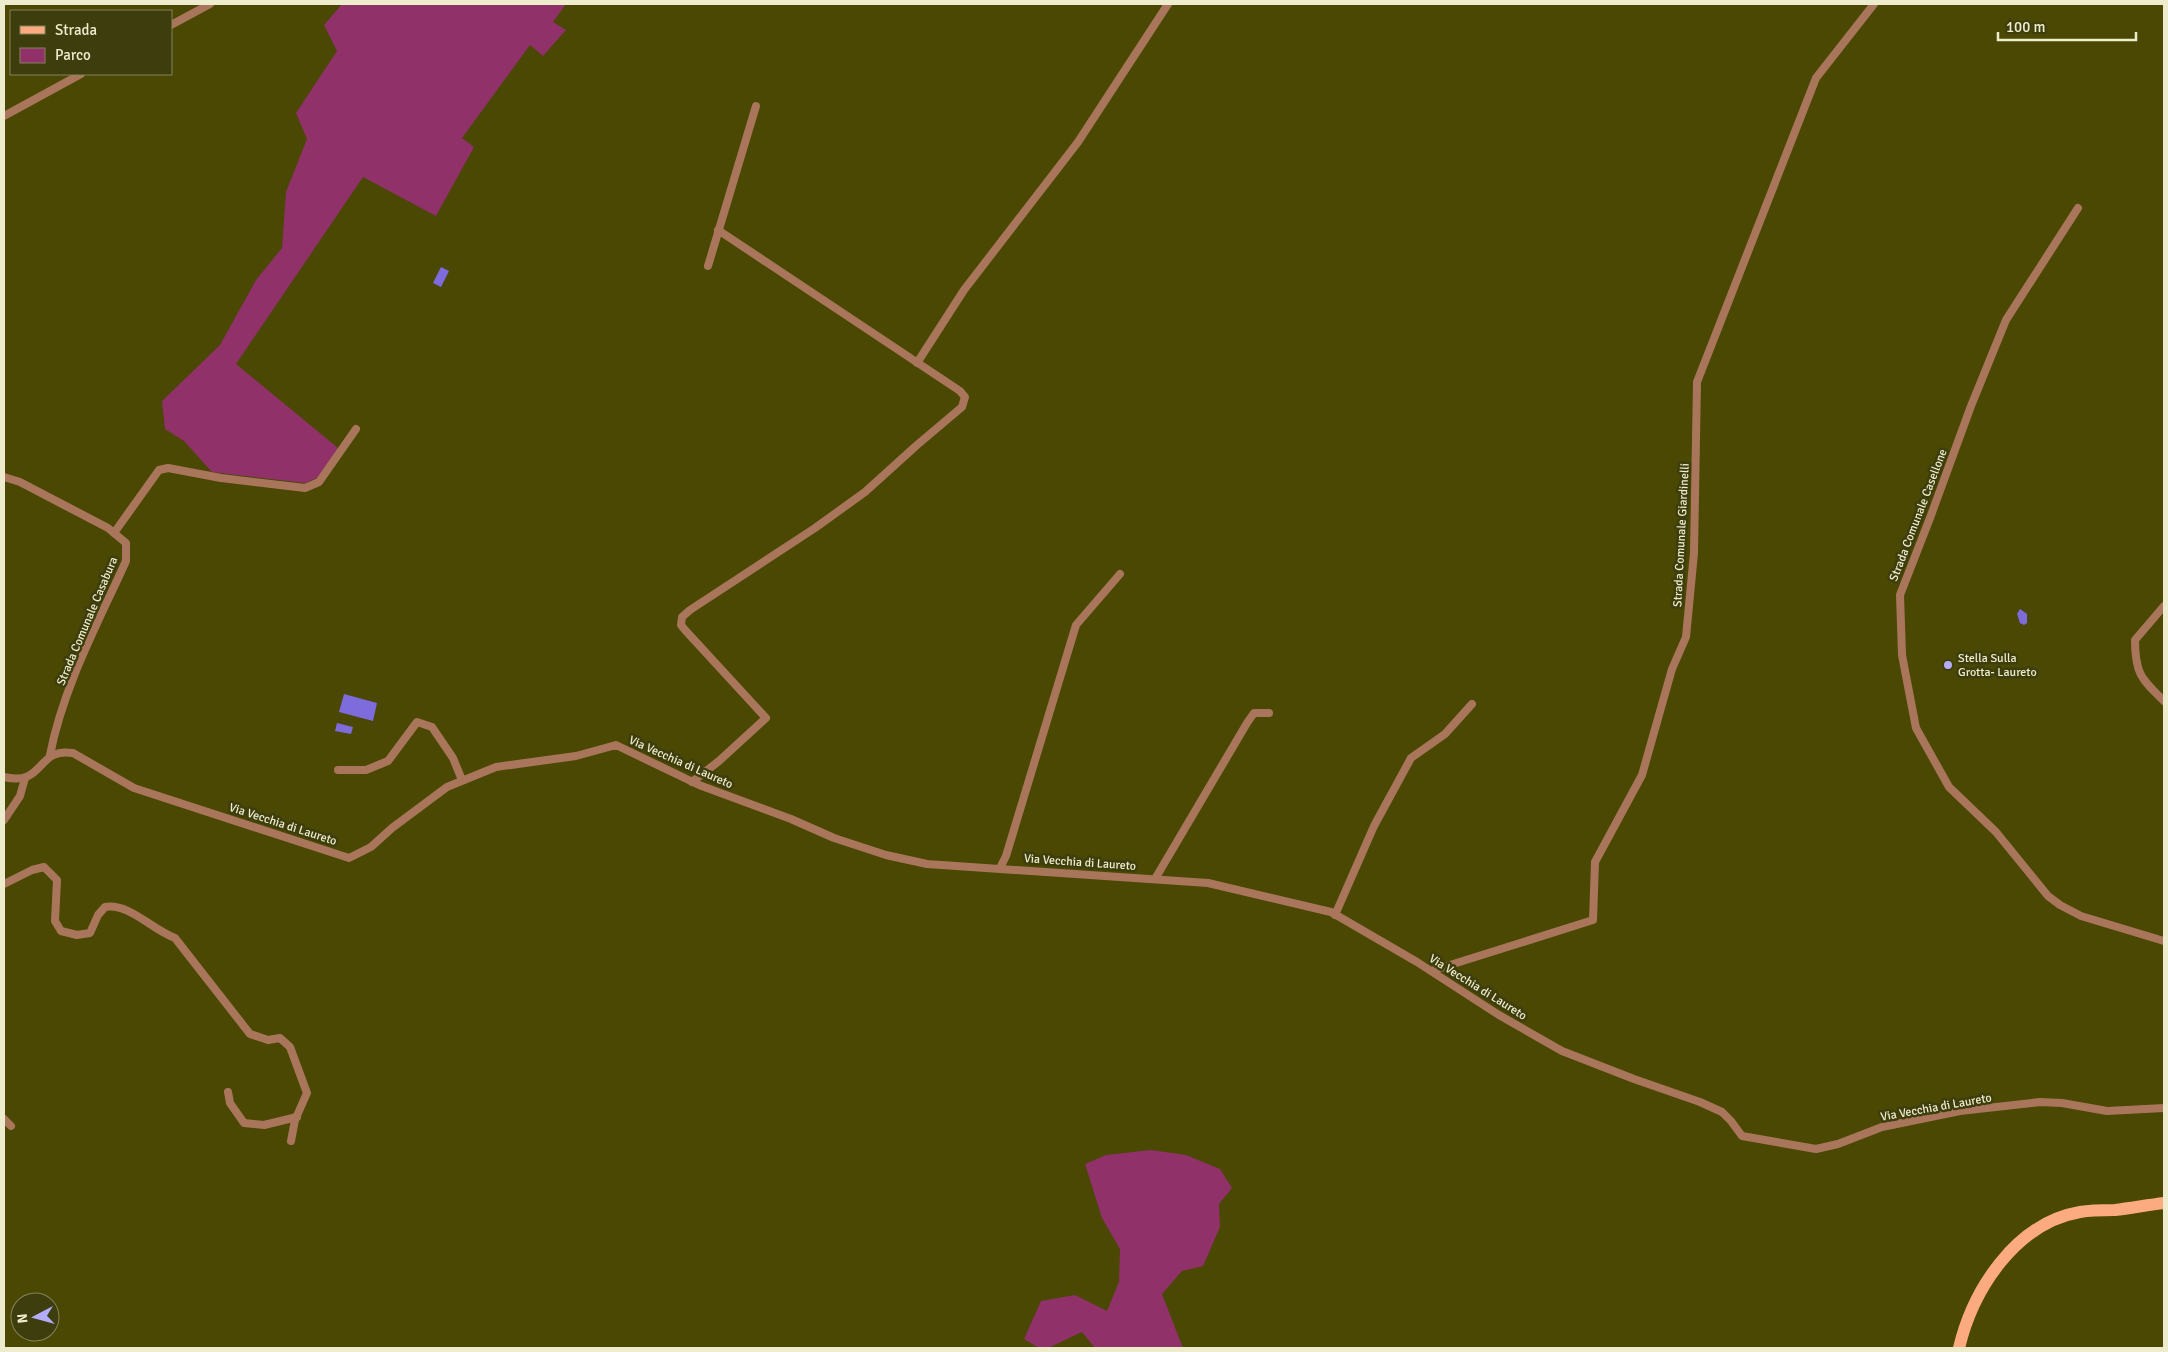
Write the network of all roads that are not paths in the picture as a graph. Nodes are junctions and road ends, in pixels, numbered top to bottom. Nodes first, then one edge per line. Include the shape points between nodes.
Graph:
1 (210, 4) edge
2 (1168, 4) edge
3 (1874, 4) edge
4 (172, 24) edge
5 (79, 75) edge
6 (756, 106) dead end
7 (4, 116) edge
8 (2078, 208) dead end
9 (718, 230) junction
10 (708, 266) dead end
11 (917, 363) junction
12 (356, 429) dead end
13 (4, 477) edge
14 (114, 533) junction
15 (1120, 574) dead end
16 (2164, 606) edge
17 (2164, 701) edge
18 (1472, 704) dead end
19 (1269, 713) dead end
20 (50, 755) junction
21 (338, 770) dead end
22 (4, 777) edge
23 (25, 778) junction
24 (462, 780) junction
25 (692, 782) junction
26 (4, 820) edge
27 (1000, 868) junction
28 (1156, 879) junction
29 (4, 884) edge
30 (1335, 915) junction
31 (2164, 941) edge
32 (1431, 971) junction
33 (228, 1092) dead end
34 (2164, 1108) edge
35 (297, 1116) junction
36 (4, 1119) edge
37 (11, 1126) dead end
38 (291, 1141) dead end
39 (2164, 1203) edge
40 (1959, 1348) edge

1 - 4 street
2 - 11 street via 1078,142 964,290
3 - 32 street, Strada Comunale Giardinelli via 1816,78 1697,382 1694,553 1686,637 1672,669 1642,776 1595,862 1593,920
5 - 7 street
6 - 9 street
8 - 31 street, Strada Comunale Casellone via 2006,320 1971,406 1900,595 1902,655 1916,728 1949,787 1996,832 2048,896 2081,916
9 - 10 street
9 - 11 street
11 - 25 street via 960,391 965,397 962,407 864,492 682,617 681,625 685,630 766,718
12 - 14 street via 319,482 305,488 168,468 159,470
13 - 14 street, Strada Comunale Casabura via 20,482
14 - 20 street, Strada Comunale Casabura via 126,543 126,561 76,674
15 - 27 street via 1076,625
16 - 17 street via 2135,640 2135,662 2146,684
18 - 30 street via 1445,734 1411,758 1374,826
19 - 28 street via 1254,713 1246,723
20 - 23 street
20 - 24 street, Via Vecchia di Laureto via 64,751 73,753 134,788 349,858 371,847 447,787
21 - 24 street via 366,770 388,761 417,722 432,727
22 - 23 street
23 - 26 street via 20,796
24 - 25 street, Via Vecchia di Laureto via 496,767 576,756 616,746
25 - 27 street, Via Vecchia di Laureto via 886,855 927,864
27 - 28 street, Via Vecchia di Laureto
28 - 30 street, Via Vecchia di Laureto via 1208,883
29 - 35 street via 44,866 57,880 55,921 61,931 77,935 90,933 105,906 114,905 175,938 250,1034 268,1040 280,1038 290,1047 307,1093
30 - 32 street, Via Vecchia di Laureto
32 - 34 street, Via Vecchia di Laureto via 1562,1051 1722,1112 1742,1136 1816,1149 1882,1127 1960,1111 2040,1102 2107,1111
33 - 35 street via 230,1103 244,1123 264,1125
35 - 38 street
36 - 37 street
39 - 40 main road via 2080,1212 2051,1221 2023,1239 1999,1263 1980,1293

